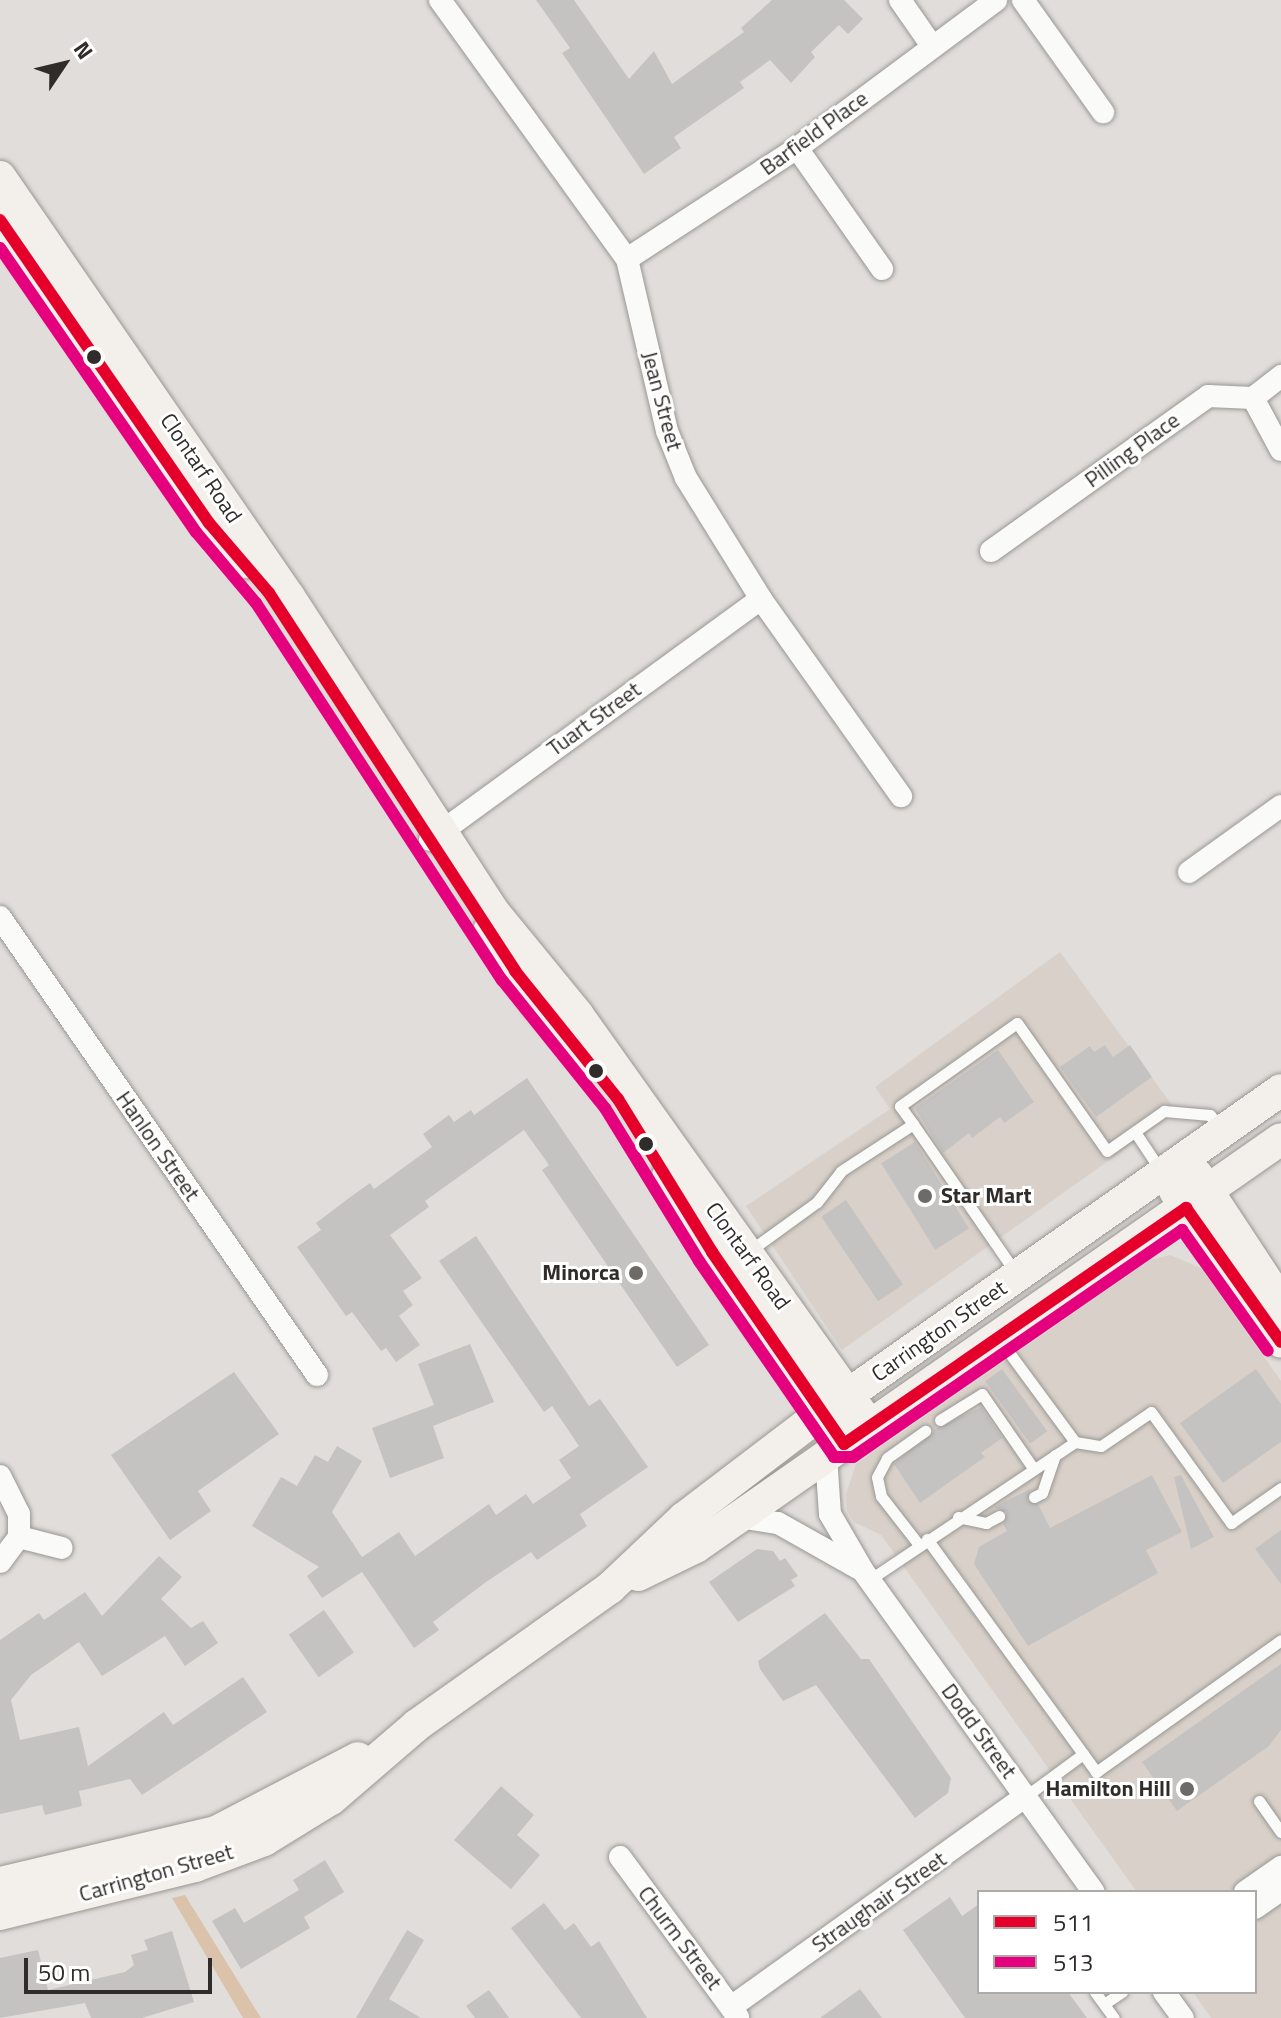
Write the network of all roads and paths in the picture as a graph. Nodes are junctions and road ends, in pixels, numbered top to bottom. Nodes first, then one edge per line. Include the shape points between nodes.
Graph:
1 (440, 0) edge
2 (900, 0) edge
3 (996, 0) edge
4 (1023, 0) edge
5 (932, 46) junction
6 (1103, 112) dead end
7 (797, 148) junction
8 (0, 177) edge
9 (0, 220) edge
10 (627, 259) junction
11 (882, 269) dead end
12 (1281, 376) edge
13 (1253, 398) junction
14 (1281, 450) edge
15 (991, 551) dead end
16 (761, 599) junction
17 (901, 796) dead end
18 (1281, 806) edge
19 (434, 837) junction
20 (1189, 872) dead end
21 (0, 917) edge
22 (1281, 1090) edge
23 (913, 1124) junction
24 (1135, 1132) junction
25 (1224, 1133) junction
26 (1281, 1139) edge
27 (1175, 1168) junction
28 (1198, 1200) junction
29 (747, 1253) junction
30 (1018, 1275) junction
31 (1281, 1303) edge
32 (998, 1338) junction
33 (1281, 1342) edge
34 (317, 1375) dead end
35 (848, 1394) junction
36 (822, 1413) junction
37 (940, 1420) dead end
38 (925, 1431) dead end
39 (847, 1442) junction
40 (1075, 1442) junction
41 (1055, 1454) junction
42 (1033, 1468) junction
43 (0, 1476) edge
44 (1281, 1488) edge
45 (1034, 1497) dead end
46 (999, 1516) dead end
47 (739, 1517) junction
48 (958, 1517) junction
49 (19, 1537) junction
50 (923, 1542) junction
51 (62, 1548) dead end
52 (0, 1562) edge
53 (866, 1576) junction
54 (610, 1588) junction
55 (1281, 1640) edge
56 (417, 1725) junction
57 (1083, 1754) junction
58 (1026, 1796) junction
59 (1259, 1801) dead end
60 (1281, 1832) edge
61 (620, 1857) dead end
62 (1281, 1867) edge
63 (0, 1883) edge
64 (1093, 1890) edge
65 (1248, 1890) edge
66 (1281, 1890) edge
67 (1257, 1907) edge
68 (0, 1914) edge
69 (1096, 1994) edge
70 (1119, 1994) edge
71 (1165, 1994) edge
72 (1104, 2004) junction
73 (735, 2012) edge
74 (1114, 2018) edge
75 (1183, 2018) edge

1 - 10 street, Jean Street
2 - 5 street
3 - 5 street, Barfield Place
4 - 6 street
5 - 7 street, Barfield Place
7 - 10 street, Barfield Place
7 - 11 street
8 - 19 main road, Clontarf Road via 298,610
9 - 19 main road, Clontarf Road via 209,523 269,593
10 - 16 street, Jean Street via 675,455
12 - 13 street
13 - 14 street
13 - 15 street, Pilling Place via 1208,396
16 - 17 street, Jean Street
16 - 19 street, Tuart Street
18 - 20 street
19 - 29 main road, Clontarf Road
19 - 36 main road, Clontarf Road via 537,1001 618,1099 712,1252
21 - 34 street, Hanlon Street
22 - 25 main road, Carrington Street
23 - 24 lane via 900,1106 1017,1023 1107,1151
23 - 29 lane via 841,1171 817,1202
23 - 30 lane
24 - 25 lane via 1164,1111 1210,1115
24 - 27 lane
25 - 27 main road, Carrington Street
26 - 28 main road, Carrington Street
27 - 28 main road
27 - 30 main road, Carrington Street
28 - 31 main road
28 - 32 main road, Carrington Street
28 - 33 main road
29 - 35 main road, Clontarf Road
30 - 35 main road, Carrington Street
32 - 39 main road, Carrington Street
32 - 40 lane
35 - 36 main road, Carrington Street
35 - 39 main road, Clontarf Road
36 - 39 main road, Clontarf Road
36 - 54 main road, Carrington Street via 684,1518
37 - 42 lane via 982,1394
38 - 50 lane via 887,1458 877,1477 881,1496
39 - 47 main road, Carrington Street
39 - 53 street, Dodd Street via 830,1514
40 - 41 lane
40 - 44 lane via 1101,1446 1151,1412 1231,1523
41 - 42 lane
41 - 45 lane via 1042,1493
42 - 48 lane
43 - 49 street via 19,1514
46 - 48 lane via 986,1523
47 - 53 street, Dodd Street via 778,1523
47 - 54 main road, Carrington Street via 696,1547
48 - 50 lane
49 - 51 street
49 - 52 street
50 - 53 lane
50 - 57 lane
53 - 58 street, Dodd Street
54 - 56 main road, Carrington Street
55 - 57 lane via 1096,1772
56 - 63 main road, Carrington Street via 216,1832
56 - 68 main road, Carrington Street via 331,1799 264,1840 195,1866
57 - 58 lane
58 - 64 street, Dodd Street
58 - 73 street, Straughair Street
59 - 60 lane
61 - 73 street, Churm Street
62 - 65 street
66 - 67 street
69 - 72 lane
70 - 72 lane
71 - 75 street
72 - 74 lane

